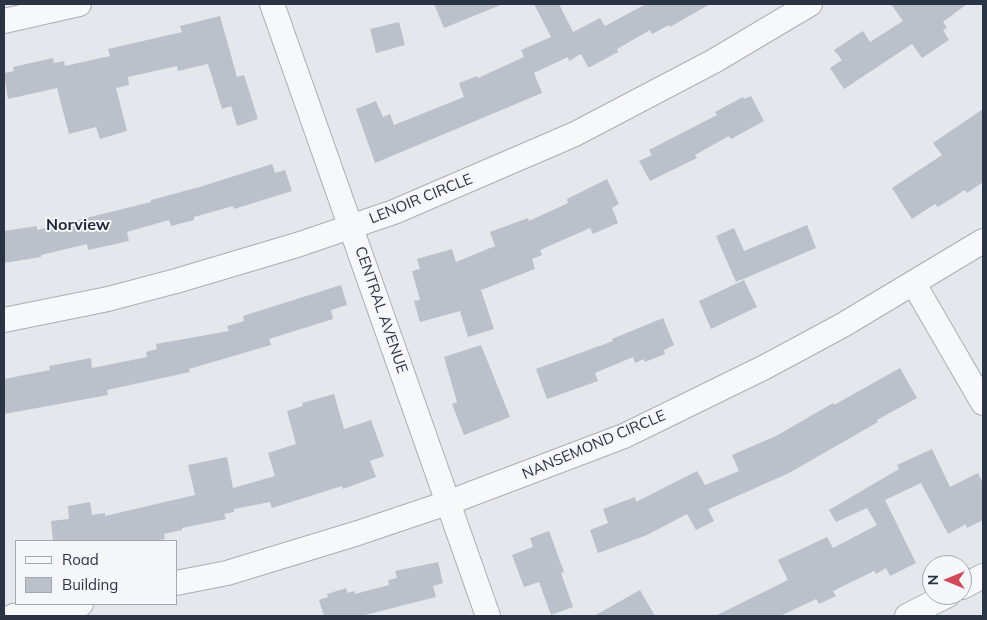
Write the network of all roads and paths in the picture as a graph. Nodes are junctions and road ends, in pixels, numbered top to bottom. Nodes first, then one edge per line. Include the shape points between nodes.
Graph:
1 (79, 4) edge
2 (272, 4) edge
3 (810, 4) edge
4 (4, 21) edge
5 (353, 226) junction
6 (983, 241) edge
7 (914, 284) junction
8 (4, 320) edge
9 (983, 403) edge
10 (450, 502) junction
11 (178, 583) edge
12 (75, 605) edge
13 (928, 605) edge
14 (12, 616) edge
15 (488, 616) edge
16 (907, 616) edge

1 - 4 street
2 - 5 street, CENTRAL AVENUE
3 - 5 street, LENOIR CIRCLE via 714,61 575,134 394,212
5 - 8 street, LENOIR CIRCLE via 176,281 108,299
5 - 10 street, CENTRAL AVENUE via 402,374
6 - 7 street, NANSEMOND CIRCLE
7 - 9 street
7 - 10 street, NANSEMOND CIRCLE via 765,367 624,436
10 - 11 street, NANSEMOND CIRCLE via 236,570
10 - 15 street, CENTRAL AVENUE
12 - 14 street
13 - 16 street

